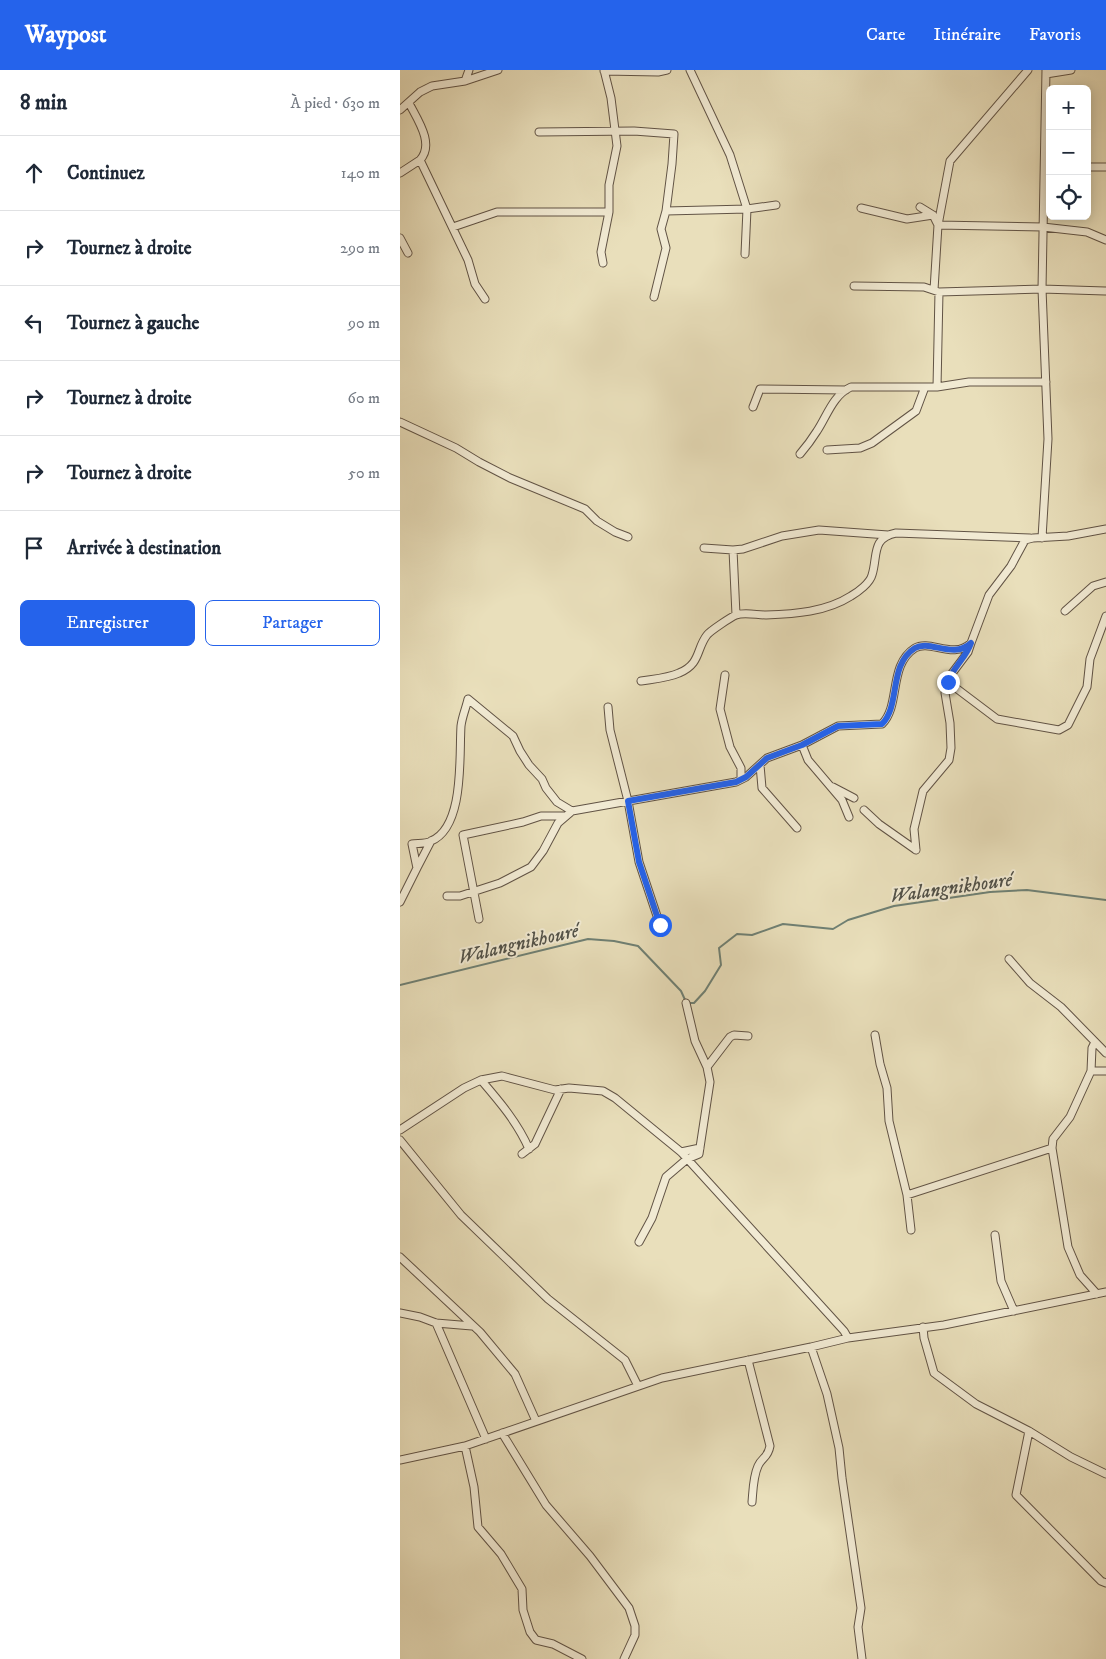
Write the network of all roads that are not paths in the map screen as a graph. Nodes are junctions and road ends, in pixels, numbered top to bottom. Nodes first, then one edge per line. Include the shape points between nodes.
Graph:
1 (468, 70) edge
2 (498, 70) edge
3 (604, 70) edge
4 (667, 70) edge
5 (690, 70) edge
6 (1028, 70) edge
7 (1072, 70) edge
8 (1046, 72) edge
9 (465, 81) junction
10 (409, 103) junction
11 (400, 110) edge
12 (1047, 130) edge
13 (616, 131) junction
14 (539, 132) dead end
15 (420, 160) junction
16 (1091, 167) edge
17 (1106, 167) edge
18 (400, 173) edge
19 (1046, 175) edge
20 (776, 205) dead end
21 (920, 207) dead end
22 (861, 208) dead end
23 (747, 209) junction
24 (666, 211) junction
25 (609, 212) junction
26 (933, 215) junction
27 (938, 226) junction
28 (452, 227) junction
29 (1043, 227) junction
30 (400, 238) edge
31 (1106, 240) edge
32 (408, 253) dead end
33 (745, 254) dead end
34 (603, 263) dead end
35 (854, 286) dead end
36 (1042, 289) junction
37 (936, 291) junction
38 (1104, 291) dead end
39 (654, 297) dead end
40 (485, 299) dead end
41 (1046, 382) junction
42 (937, 386) junction
43 (925, 387) junction
44 (846, 390) junction
45 (753, 407) dead end
46 (400, 422) edge
47 (827, 450) dead end
48 (800, 454) dead end
49 (1106, 528) edge
50 (888, 534) junction
51 (628, 537) dead end
52 (1033, 538) junction
53 (1042, 538) junction
54 (704, 548) dead end
55 (733, 550) junction
56 (1106, 582) edge
57 (1065, 611) dead end
58 (736, 615) junction
59 (1106, 616) edge
60 (971, 643) junction
61 (725, 675) dead end
62 (641, 681) dead end
63 (948, 682) junction
64 (608, 707) dead end
65 (802, 745) junction
66 (760, 765) junction
67 (742, 779) junction
68 (829, 784) junction
69 (854, 798) dead end
70 (628, 801) junction
71 (864, 810) dead end
72 (572, 811) junction
73 (564, 816) junction
74 (849, 817) dead end
75 (797, 828) dead end
76 (431, 841) junction
77 (417, 868) junction
78 (473, 892) junction
79 (447, 896) dead end
80 (400, 902) edge
81 (479, 919) dead end
82 (660, 925) dead end
83 (1008, 959) dead end
84 (686, 1003) dead end
85 (875, 1034) dead end
86 (748, 1036) dead end
87 (1095, 1042) junction
88 (1106, 1053) edge
89 (707, 1067) junction
90 (1091, 1071) junction
91 (1106, 1071) edge
92 (481, 1080) junction
93 (561, 1089) junction
94 (400, 1130) edge
95 (400, 1140) edge
96 (700, 1148) junction
97 (1052, 1148) junction
98 (529, 1149) junction
99 (681, 1152) junction
100 (522, 1154) dead end
101 (687, 1159) junction
102 (907, 1195) junction
103 (911, 1230) dead end
104 (995, 1235) dead end
105 (639, 1242) dead end
106 (400, 1257) edge
107 (1106, 1292) edge
108 (1097, 1294) junction
109 (1014, 1311) junction
110 (400, 1313) edge
111 (436, 1324) junction
112 (472, 1326) junction
113 (923, 1327) junction
114 (848, 1338) junction
115 (811, 1347) junction
116 (748, 1360) junction
117 (638, 1386) junction
118 (536, 1421) junction
119 (1029, 1431) junction
120 (502, 1433) junction
121 (486, 1439) junction
122 (465, 1446) junction
123 (400, 1460) edge
124 (1106, 1474) edge
125 (752, 1502) dead end
126 (1106, 1583) edge
127 (582, 1659) edge
128 (624, 1659) edge
129 (862, 1659) edge

1 - 9 street
2 - 9 street
3 - 4 street
3 - 13 street
5 - 23 street via 730,155
6 - 27 street via 950,161
7 - 8 street
8 - 12 street
9 - 10 street via 432,86
10 - 11 street
10 - 15 street via 421,126 426,146 426,155
13 - 14 street
13 - 24 street via 674,134
13 - 25 street
15 - 18 street
15 - 28 street
16 - 17 street
19 - 29 street
20 - 23 street
21 - 26 street
22 - 26 street via 907,219
23 - 24 street
23 - 33 street
24 - 39 street via 661,229 666,248
25 - 28 street via 497,212
25 - 34 street via 601,252
26 - 27 street
27 - 29 street
27 - 37 street
28 - 40 street via 475,284
29 - 31 street via 1087,232
29 - 36 street
30 - 32 street
35 - 37 street via 924,287
36 - 37 street
36 - 38 street
36 - 41 street
37 - 42 street
41 - 42 street via 968,382
41 - 53 street via 1048,439
42 - 43 street
43 - 44 street via 851,387
43 - 47 street via 916,410 872,443 860,448
44 - 45 street via 760,390
44 - 48 street via 834,402
46 - 51 street via 510,478 585,509 597,521
49 - 53 street
50 - 52 street
50 - 55 street via 819,530 782,536
50 - 58 street via 876,550 868,582 838,604 809,612
52 - 53 street
52 - 60 street via 1025,540 1011,566 989,595
54 - 55 street
55 - 58 street
56 - 57 street via 1093,586
58 - 62 street via 708,634 696,660 679,673
59 - 63 street via 1090,659 1087,687 1068,725 1059,730 997,719
60 - 63 street
60 - 65 street via 966,648 952,650 927,645 916,647 903,661 888,718 882,724 838,726
61 - 67 street via 720,709
63 - 71 street via 945,693 950,723 949,760 923,791 914,829 916,850
64 - 70 street via 610,730
65 - 66 street via 767,758
65 - 68 street via 808,760
66 - 67 street
66 - 75 street via 762,788
67 - 70 street
68 - 69 street
68 - 74 street via 842,800
70 - 72 street
70 - 82 street via 639,862
72 - 73 street
72 - 76 street via 557,802 520,752 513,736 468,699 461,724 456,804 442,833
73 - 78 street via 531,867
73 - 78 street via 541,816 463,835
76 - 77 street
76 - 77 street via 412,844
77 - 80 street
78 - 79 street
78 - 81 street
83 - 87 street
84 - 89 street via 694,1040
85 - 102 street
86 - 89 street via 730,1037
87 - 88 street
87 - 90 street
89 - 96 street via 710,1082
90 - 91 street
90 - 97 street via 1070,1117 1053,1139
92 - 93 street via 502,1076
92 - 94 street
92 - 98 street via 502,1105
93 - 98 street via 535,1144
93 - 99 street via 603,1092 615,1098
95 - 117 street via 461,1216 548,1299 626,1360
96 - 99 street
96 - 101 street via 699,1154
97 - 102 street
97 - 108 street via 1068,1247 1080,1276
98 - 100 street
99 - 101 street
101 - 105 street via 666,1177 652,1218
101 - 114 street
102 - 103 street
104 - 109 street via 1001,1281
106 - 112 street
107 - 108 street
108 - 109 street
109 - 113 street
110 - 111 street
111 - 112 street
111 - 121 street
112 - 118 street via 515,1374
113 - 114 street
113 - 119 street via 934,1373 976,1404
114 - 115 street
115 - 116 street
115 - 129 street via 839,1448 861,1608 858,1627
116 - 117 street
116 - 125 street via 770,1446 768,1454 757,1467
117 - 118 street
118 - 120 street
119 - 124 street
119 - 126 street via 1016,1495
120 - 121 street
120 - 128 street via 546,1505 629,1608 635,1635
121 - 122 street
122 - 123 street
122 - 127 street via 478,1527 501,1554 522,1589 523,1610 530,1632 536,1640 553,1644

